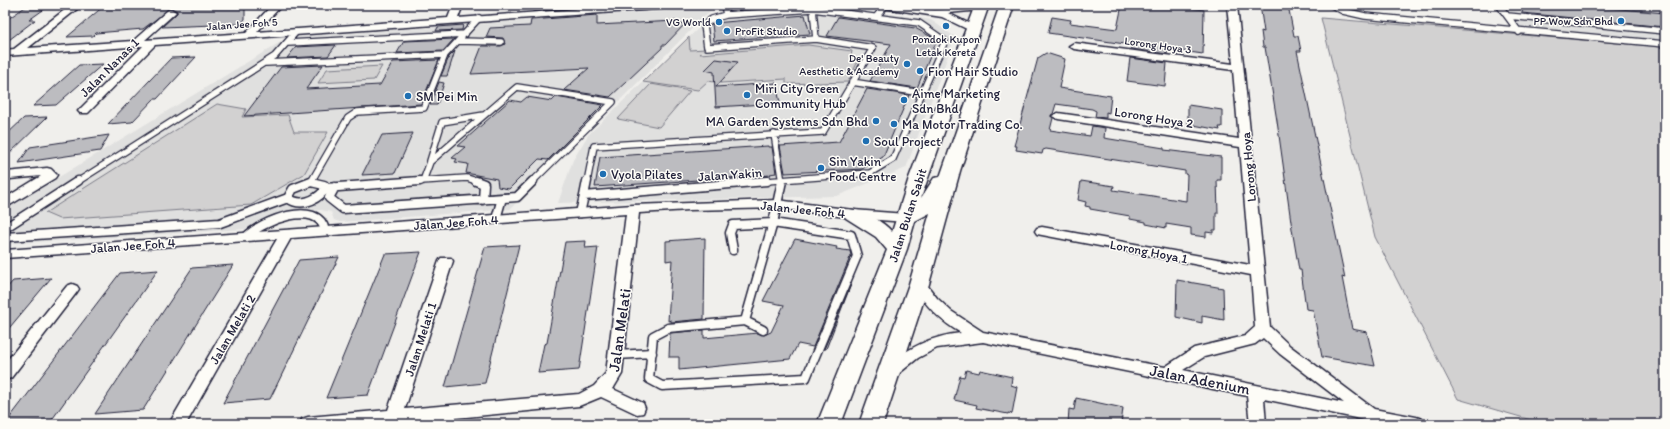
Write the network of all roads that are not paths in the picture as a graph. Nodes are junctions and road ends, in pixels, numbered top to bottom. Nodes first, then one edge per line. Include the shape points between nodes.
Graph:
1 (77, 5) edge
2 (277, 5) edge
3 (458, 5) edge
4 (672, 5) edge
5 (724, 5) edge
6 (885, 5) edge
7 (1007, 5) edge
8 (1232, 5) edge
9 (1332, 5) edge
10 (1499, 5) edge
11 (1635, 5) edge
12 (1640, 5) edge
13 (982, 6) edge
14 (577, 8) edge
15 (814, 9) junction
16 (171, 12) dead end
17 (933, 12) junction
18 (726, 15) junction
19 (1508, 16) junction
20 (876, 17) junction
21 (479, 18) junction
22 (452, 20) junction
23 (973, 29) junction
24 (1665, 31) edge
25 (296, 32) junction
26 (1519, 32) junction
27 (465, 34) junction
28 (250, 35) junction
29 (816, 40) junction
30 (458, 41) junction
31 (153, 42) junction
32 (501, 42) dead end
33 (288, 43) junction
34 (136, 44) junction
35 (1665, 44) edge
36 (1074, 46) dead end
37 (5, 53) edge
38 (16, 53) junction
39 (445, 55) junction
40 (265, 63) junction
41 (1239, 68) junction
42 (852, 82) junction
43 (921, 93) junction
44 (84, 111) dead end
45 (485, 115) junction
46 (1058, 116) dead end
47 (774, 134) junction
48 (1246, 144) junction
49 (430, 162) junction
50 (951, 171) junction
51 (10, 174) dead end
52 (423, 181) junction
53 (782, 181) junction
54 (312, 182) junction
55 (325, 188) junction
56 (334, 188) junction
57 (584, 196) junction
58 (288, 198) junction
59 (317, 198) junction
60 (329, 198) junction
61 (502, 198) junction
62 (483, 200) junction
63 (5, 204) edge
64 (777, 204) junction
65 (633, 209) junction
66 (580, 213) junction
67 (852, 214) junction
68 (906, 218) junction
69 (496, 219) junction
70 (773, 223) junction
71 (5, 228) edge
72 (325, 231) junction
73 (1042, 232) dead end
74 (288, 234) junction
75 (5, 237) edge
76 (246, 237) junction
77 (897, 249) junction
78 (733, 250) dead end
79 (5, 254) edge
80 (446, 261) dead end
81 (1256, 271) junction
82 (919, 284) junction
83 (72, 289) dead end
84 (745, 321) junction
85 (1263, 329) junction
86 (763, 330) dead end
87 (982, 337) junction
88 (652, 353) junction
89 (617, 355) junction
90 (1167, 373) junction
91 (5, 374) edge
92 (886, 375) junction
93 (601, 390) junction
94 (1255, 390) junction
95 (637, 408) dead end
96 (1370, 414) junction
97 (394, 417) junction
98 (177, 424) edge
99 (308, 424) edge
100 (829, 424) edge
101 (870, 424) edge
102 (1258, 424) edge
103 (1416, 424) edge

1 - 38 street
2 - 28 street
3 - 22 street
4 - 14 street, Jalan Jee Foh 5
5 - 18 lane
6 - 17 street
6 - 20 lane
7 - 50 main road
8 - 41 street, Lorong Hoya
9 - 26 lane via 1353,14
10 - 19 lane
11 - 12 lane
13 - 17 street
13 - 23 main road, Jalan Bulan Sabit
14 - 21 street, Jalan Jee Foh 5
15 - 18 lane, Jalan Yakin
15 - 20 lane, Jalan Yakin
15 - 29 lane
16 - 34 street
17 - 23 street
18 - 29 lane, Jalan Yakin via 712,19 704,25 707,47
19 - 24 lane
19 - 26 lane
20 - 43 lane, Jalan Yakin via 919,23 945,41
21 - 22 street, Jalan Jee Foh 5
21 - 27 lane
22 - 25 street, Jalan Jee Foh 5
23 - 68 main road, Jalan Bulan Sabit via 918,178
25 - 28 street, Jalan Jee Foh 5
25 - 33 lane
26 - 35 lane
27 - 30 lane
27 - 33 lane
28 - 31 street, Jalan Jee Foh 5
29 - 42 lane, Jalan Yakin via 873,48
30 - 32 lane
30 - 39 lane
31 - 34 street, Jalan Jee Foh 5
31 - 44 street, Jalan Nanas 1
33 - 40 lane
34 - 38 street, Jalan Jee Foh 5
36 - 41 street, Lorong Hoya 3
37 - 38 street, Jalan Jee Foh 5
39 - 40 lane
39 - 54 lane via 424,108 357,112 348,118
40 - 71 lane
41 - 48 street, Lorong Hoya
42 - 43 lane
42 - 47 lane, Jalan Yakin via 823,132
43 - 53 lane, Jalan Yakin via 893,159 870,173
45 - 49 lane
45 - 49 lane via 442,122
45 - 61 lane via 517,87 612,102 517,197
46 - 48 street, Lorong Hoya 2
47 - 53 lane
47 - 57 lane, Jalan Yakin via 594,146
48 - 81 street, Lorong Hoya
49 - 52 lane
50 - 68 main road via 939,183 925,208
50 - 82 main road
51 - 63 street via 51,174
52 - 56 lane
52 - 62 lane via 467,178 484,184
53 - 57 lane, Jalan Yakin
53 - 64 lane
54 - 55 lane via 322,184
54 - 58 lane via 294,188
55 - 56 lane
55 - 59 lane
56 - 60 lane
57 - 66 lane
58 - 59 lane via 299,202
58 - 75 lane via 220,223
59 - 60 lane
60 - 62 lane via 343,209
61 - 62 lane
61 - 69 lane
64 - 65 street, Jalan Jee Foh 4
64 - 67 street, Jalan Jee Foh 4
64 - 70 lane
65 - 66 street, Jalan Jee Foh 4
65 - 89 street, Jalan Melati
66 - 69 street, Jalan Jee Foh 4
67 - 68 street, Jalan Jee Foh 4
67 - 77 main road via 884,233
68 - 77 main road, Jalan Bulan Sabit
69 - 72 street, Jalan Jee Foh 4
70 - 78 lane via 733,225 730,233
70 - 84 lane
70 - 88 lane via 850,235 857,256 806,378 662,386 649,379
72 - 74 street, Jalan Jee Foh 4
72 - 76 lane via 321,220 302,215 274,219
73 - 81 street, Lorong Hoya 1
74 - 76 street, Jalan Jee Foh 4
74 - 98 street, Jalan Melati 2
76 - 79 street, Jalan Jee Foh 4
77 - 100 main road, Jalan Bulan Sabit
80 - 97 street, Jalan Melati 1
81 - 85 street, Lorong Hoya
82 - 87 street, Jalan Adenium via 939,310 963,328
82 - 92 main road
83 - 91 street
84 - 86 lane
84 - 88 lane via 668,328 653,336
85 - 90 street via 1250,340 1199,352
85 - 96 street via 1285,350
87 - 90 street, Jalan Adenium
87 - 92 street, Jalan Adenium via 956,338 931,343 906,357
88 - 89 lane
89 - 93 street, Jalan Melati via 614,374
90 - 94 street, Jalan Adenium
92 - 101 main road
93 - 95 street
93 - 97 street, Jalan Melati via 591,397 579,400
94 - 96 street, Jalan Adenium
94 - 102 street
96 - 103 street, Jalan Adenium
97 - 99 street, Jalan Melati

